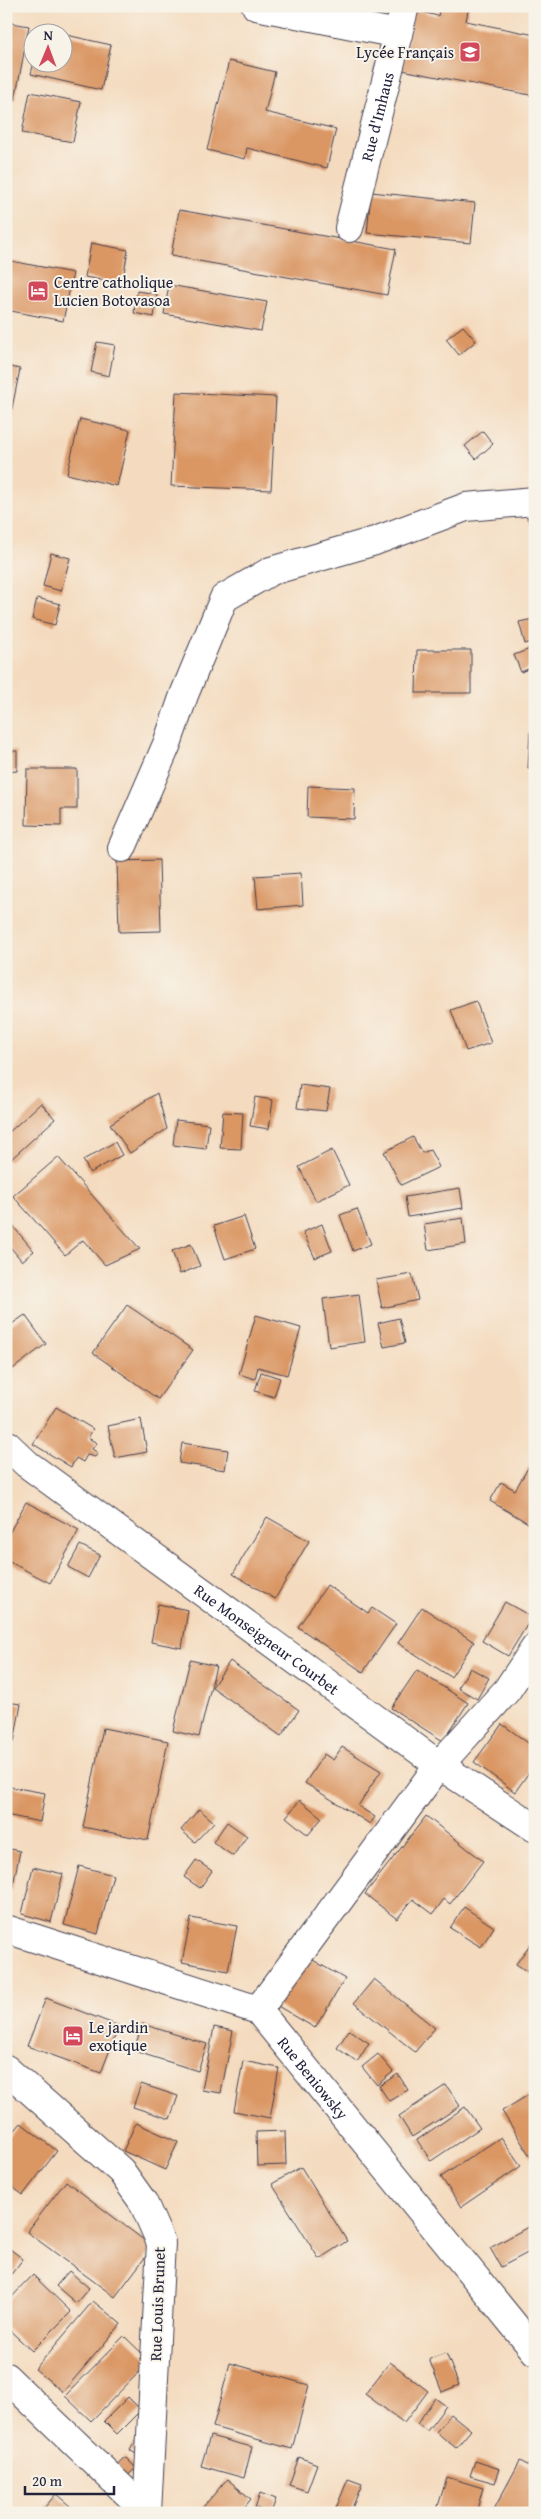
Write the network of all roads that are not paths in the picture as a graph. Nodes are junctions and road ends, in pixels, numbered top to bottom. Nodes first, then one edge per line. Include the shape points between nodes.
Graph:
1 (256, 6) edge
2 (405, 6) edge
3 (398, 34) junction
4 (349, 228) dead end
5 (535, 502) edge
6 (122, 848) dead end
7 (6, 1444) edge
8 (535, 1648) edge
9 (439, 1765) junction
10 (535, 1828) edge
11 (6, 1929) edge
12 (258, 2010) junction
13 (6, 2069) edge
14 (535, 2351) edge
15 (6, 2377) edge
16 (147, 2512) edge

1 - 3 street
2 - 3 street, Rue d'Imhaus
3 - 4 street, Rue d'Imhaus
5 - 6 street via 466,507 375,542 271,570 224,598 184,695 168,744
7 - 9 street, Rue Monseigneur Courbet via 27,1464
8 - 9 street via 507,1690
9 - 10 street, Rue Monseigneur Courbet
9 - 12 street
11 - 12 street
12 - 14 street, Rue Beniowsky
13 - 16 street, Rue Louis Brunet via 121,2171 144,2202 161,2244
15 - 16 street

